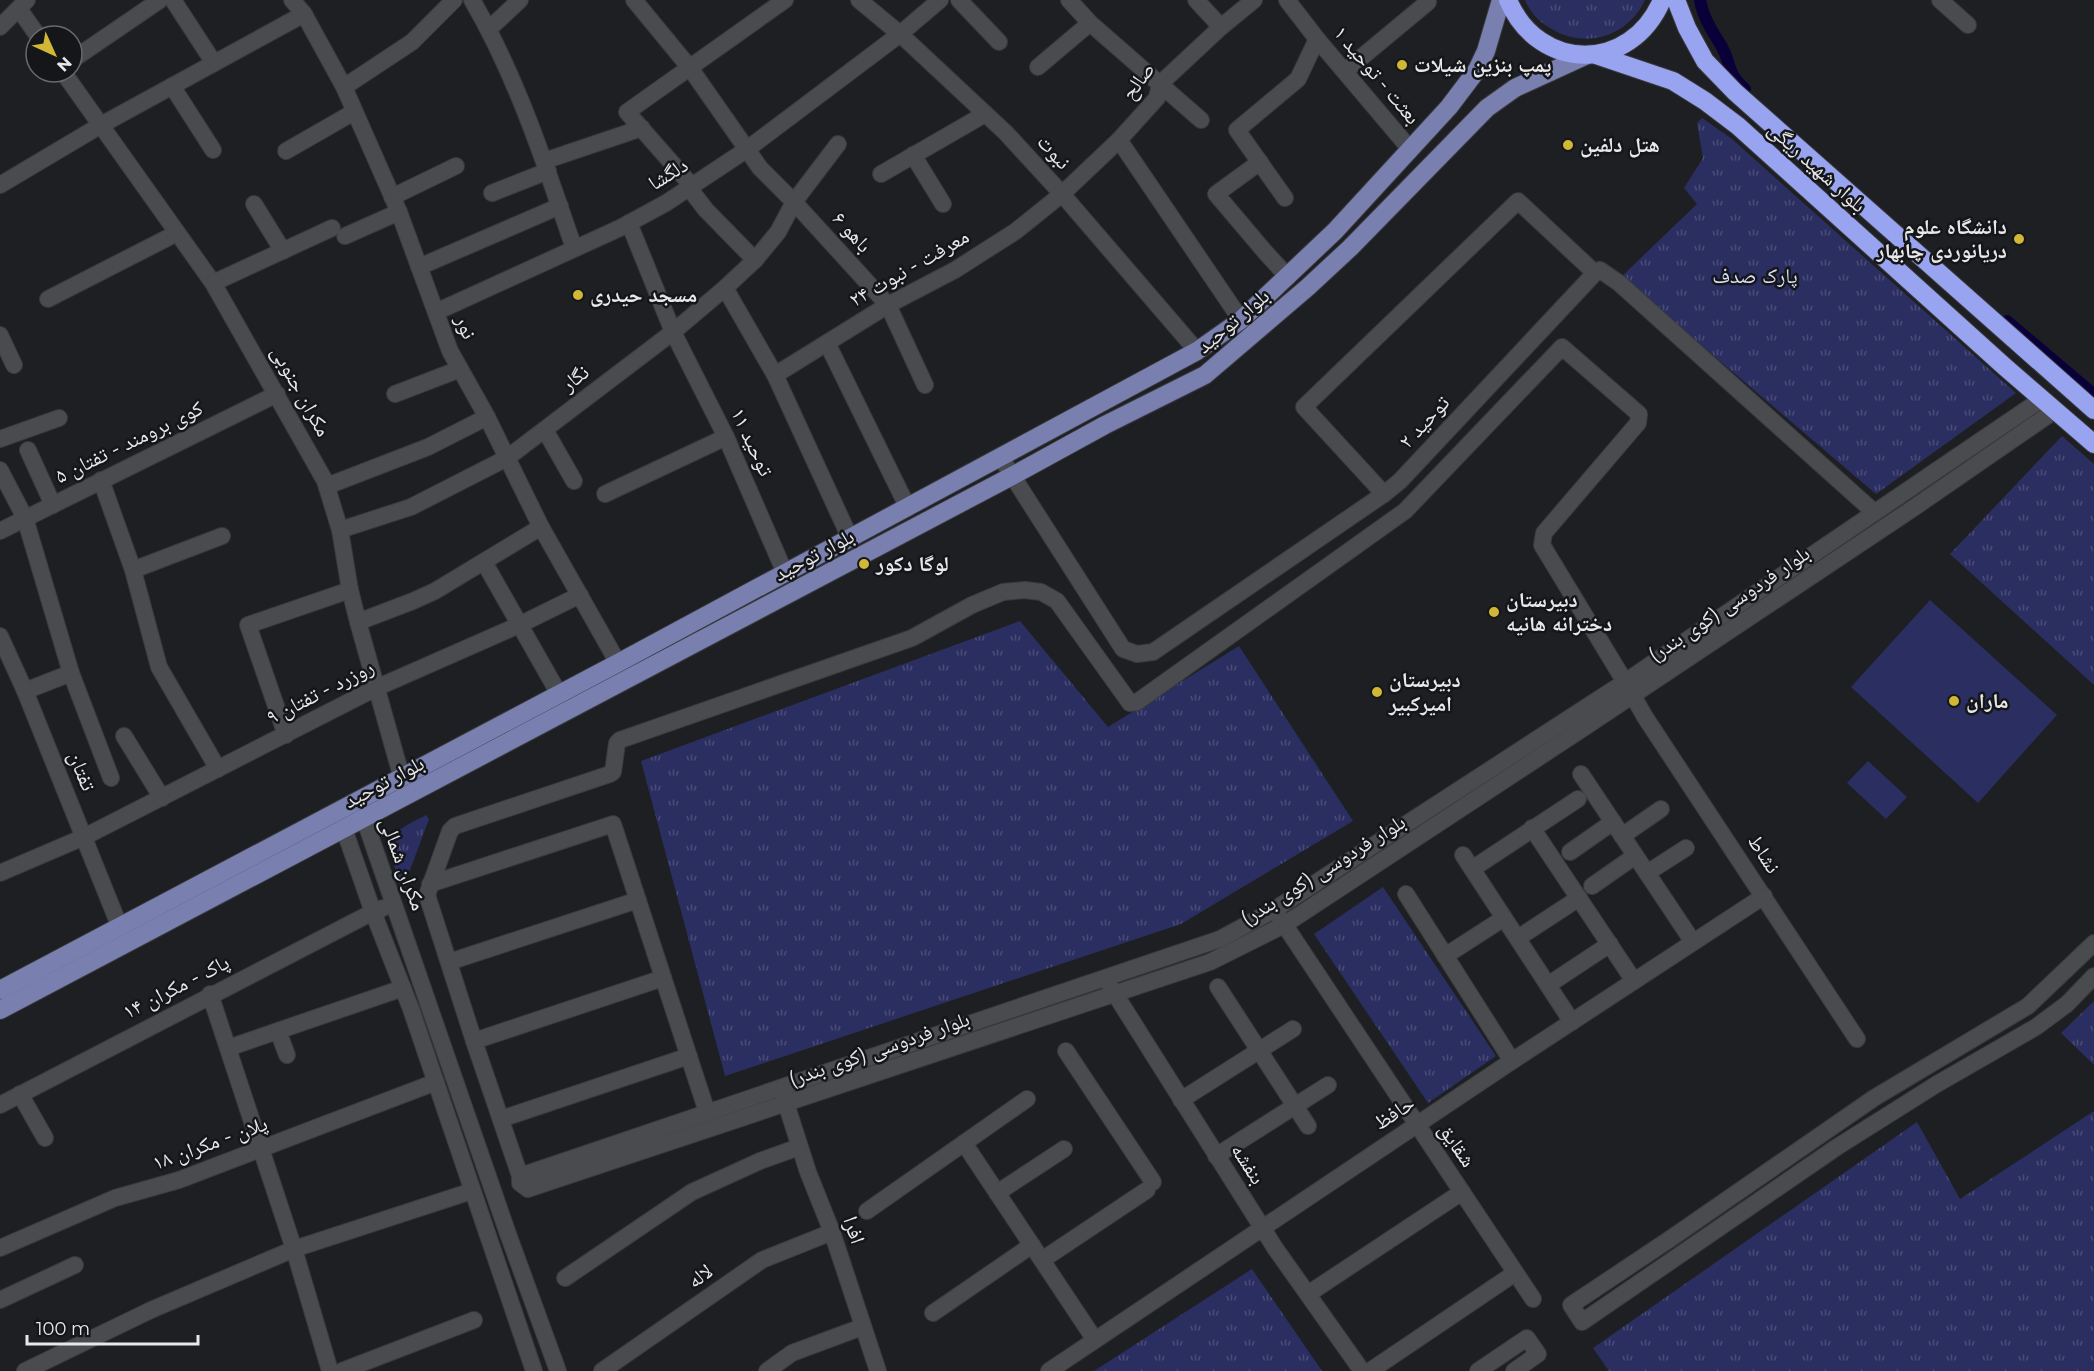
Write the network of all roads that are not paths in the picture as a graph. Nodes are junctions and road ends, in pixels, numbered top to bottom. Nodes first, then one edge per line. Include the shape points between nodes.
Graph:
1 (160, 0) edge
2 (173, 0) edge
3 (292, 0) edge
4 (454, 0) edge
5 (471, 0) edge
6 (520, 0) edge
7 (785, 0) edge
8 (860, 0) edge
9 (940, 0) edge
10 (959, 0) edge
11 (1069, 0) edge
12 (1196, 0) edge
13 (1254, 0) edge
14 (1287, 0) edge
15 (1501, 0) edge
16 (1508, 0) edge
17 (1662, 0) edge
18 (1676, 0) edge
19 (1940, 0) edge
20 (638, 1) edge
21 (1428, 2) dead end
22 (23, 4) edge
23 (304, 14) junction
24 (1090, 23) junction
25 (32, 24) edge
26 (1968, 26) dead end
27 (0, 27) edge
28 (1221, 27) junction
29 (489, 29) junction
30 (900, 34) junction
31 (1317, 39) junction
32 (999, 42) dead end
33 (84, 52) edge
34 (1591, 55) junction
35 (214, 63) junction
36 (690, 68) junction
37 (1038, 68) dead end
38 (1345, 71) junction
39 (72, 84) edge
40 (1160, 84) junction
41 (172, 86) junction
42 (344, 87) junction
43 (354, 112) junction
44 (985, 114) junction
45 (1202, 120) dead end
46 (101, 125) junction
47 (642, 128) junction
48 (1119, 140) junction
49 (838, 144) dead end
50 (1410, 149) junction
51 (213, 150) dead end
52 (746, 150) junction
53 (286, 151) dead end
54 (913, 155) junction
55 (1260, 162) junction
56 (456, 166) dead end
57 (546, 166) junction
58 (881, 174) dead end
59 (0, 185) edge
60 (691, 187) junction
61 (492, 193) dead end
62 (1062, 194) junction
63 (1285, 198) dead end
64 (794, 202) junction
65 (254, 204) dead end
66 (395, 204) junction
67 (943, 204) dead end
68 (560, 206) junction
69 (629, 223) junction
70 (177, 233) junction
71 (574, 248) junction
72 (283, 251) junction
73 (755, 260) junction
74 (419, 267) junction
75 (1595, 273) junction
76 (1288, 277) junction
77 (213, 283) junction
78 (725, 288) junction
79 (48, 299) dead end
80 (888, 305) junction
81 (436, 312) junction
82 (1241, 320) junction
83 (673, 332) junction
84 (0, 335) edge
85 (827, 343) junction
86 (1197, 351) junction
87 (14, 365) dead end
88 (460, 369) junction
89 (775, 375) junction
90 (925, 386) dead end
91 (277, 394) junction
92 (396, 394) dead end
93 (2040, 410) junction
94 (2094, 410) edge
95 (487, 417) junction
96 (59, 418) dead end
97 (545, 430) junction
98 (726, 437) junction
99 (0, 439) edge
100 (2094, 444) edge
101 (28, 450) dead end
102 (507, 458) junction
103 (1000, 458) junction
104 (0, 470) edge
105 (1012, 476) junction
106 (101, 480) junction
107 (574, 481) dead end
108 (327, 486) junction
109 (1906, 490) junction
110 (605, 494) dead end
111 (1384, 494) junction
112 (53, 505) junction
113 (1915, 507) junction
114 (908, 508) junction
115 (1874, 512) junction
116 (26, 518) junction
117 (541, 527) junction
118 (340, 530) junction
119 (0, 531) edge
120 (222, 536) dead end
121 (850, 538) junction
122 (484, 562) junction
123 (133, 570) junction
124 (785, 573) junction
125 (350, 590) junction
126 (580, 594) junction
127 (358, 622) junction
128 (519, 625) junction
129 (0, 636) edge
130 (618, 663) junction
131 (71, 673) junction
132 (376, 688) junction
133 (1629, 689) junction
134 (25, 691) junction
135 (559, 694) junction
136 (286, 735) junction
137 (124, 736) dead end
138 (218, 769) junction
139 (1581, 774) dead end
140 (111, 778) dead end
141 (402, 778) junction
142 (407, 796) junction
143 (162, 798) junction
144 (1578, 799) dead end
145 (1458, 801) junction
146 (347, 806) junction
147 (1661, 809) dead end
148 (364, 818) junction
149 (1532, 828) junction
150 (344, 829) junction
151 (1617, 829) junction
152 (84, 837) junction
153 (1686, 848) dead end
154 (1570, 852) dead end
155 (1635, 856) junction
156 (0, 873) edge
157 (1647, 873) junction
158 (430, 884) junction
159 (1592, 886) dead end
160 (1406, 894) dead end
161 (1764, 896) junction
162 (1579, 898) junction
163 (638, 900) junction
164 (394, 904) junction
165 (1274, 910) junction
166 (373, 912) junction
167 (1504, 918) junction
168 (1284, 925) junction
169 (119, 926) junction
170 (1518, 938) junction
171 (1693, 942) junction
172 (2094, 943) edge
173 (1610, 944) junction
174 (1445, 956) junction
175 (449, 962) junction
176 (2094, 976) edge
177 (1105, 977) junction
178 (663, 978) junction
179 (1634, 981) junction
180 (1548, 985) junction
181 (2051, 986) junction
182 (1218, 987) dead end
183 (403, 988) junction
184 (0, 990) edge
185 (210, 994) junction
186 (1114, 994) junction
187 (2067, 1004) junction
188 (0, 1010) edge
189 (1572, 1022) junction
190 (1293, 1029) dead end
191 (278, 1031) junction
192 (1857, 1039) dead end
193 (474, 1041) junction
194 (228, 1048) junction
195 (1259, 1050) junction
196 (1066, 1051) dead end
197 (287, 1054) dead end
198 (689, 1056) junction
199 (1512, 1061) junction
200 (436, 1082) junction
201 (1328, 1085) dead end
202 (781, 1088) junction
203 (20, 1094) junction
204 (1027, 1099) dead end
205 (1180, 1100) junction
206 (786, 1104) junction
207 (0, 1105) edge
208 (1295, 1106) junction
209 (707, 1112) junction
210 (501, 1119) junction
211 (1417, 1125) junction
212 (1308, 1126) dead end
213 (45, 1138) dead end
214 (964, 1143) junction
215 (800, 1147) junction
216 (261, 1149) junction
217 (1064, 1149) dead end
218 (1216, 1156) junction
219 (524, 1182) junction
220 (472, 1191) junction
221 (1462, 1192) junction
222 (997, 1193) junction
223 (1720, 1204) junction
224 (867, 1211) dead end
225 (1730, 1222) junction
226 (1262, 1227) junction
227 (831, 1233) junction
228 (1032, 1245) junction
229 (0, 1248) edge
230 (294, 1249) junction
231 (1042, 1260) junction
232 (75, 1265) dead end
233 (1515, 1273) junction
234 (565, 1278) dead end
235 (1308, 1294) junction
236 (1533, 1299) dead end
237 (0, 1300) edge
238 (933, 1313) dead end
239 (474, 1320) dead end
240 (862, 1327) junction
241 (1095, 1340) junction
242 (25, 1371) edge
243 (330, 1371) edge
244 (342, 1371) edge
245 (534, 1371) edge
246 (558, 1371) edge
247 (602, 1371) edge
248 (767, 1371) edge
249 (878, 1371) edge
250 (1049, 1371) edge
251 (1362, 1371) edge
252 (1370, 1371) edge
253 (1478, 1371) edge
254 (1514, 1371) edge

1 - 33 street
2 - 35 street
3 - 23 street, نور
4 - 42 street via 412,42
5 - 29 street
6 - 29 street
7 - 36 street
8 - 30 street, نبوت
9 - 30 street, دلگشا
10 - 32 street
11 - 24 street
12 - 28 street
13 - 28 street, صالح
14 - 31 street, بعثت - توحید ۱
15 - 50 main road, بلوار توحید via 1477,70
16 - 34 highway, بلوار شهید ریگی via 1518,20 1543,44 1564,52
17 - 34 highway via 1645,29 1631,41
18 - 94 highway, بلوار شهید ریگی via 1706,61 1735,92
19 - 26 street
20 - 36 street, باهو ۶
21 - 38 street
22 - 25 street
22 - 27 street
23 - 35 street
23 - 42 street, نور
24 - 37 street
24 - 40 street
28 - 40 street, صالح
29 - 57 street
30 - 44 street, نبوت
30 - 52 street, دلگشا
31 - 38 street, بعثت - توحید ۱
31 - 55 street via 1298,79 1237,130
34 - 93 highway, بلوار شهید ریگی via 1673,81 1738,126
34 - 105 main road, بلوار توحید via 1515,88 1487,108 1342,256 1205,375
35 - 41 street
36 - 47 street via 627,112
36 - 52 street, باهو ۶
38 - 50 street, بعثت - توحید ۱
39 - 46 street, مکران جنوبی
40 - 45 street
40 - 48 street, صالح via 1157,98
41 - 46 street
41 - 51 street
42 - 43 street, نور
43 - 53 street
43 - 66 street, نور
44 - 54 street
44 - 62 street, نبوت
46 - 59 street
46 - 70 street, مکران جنوبی
47 - 57 street
47 - 60 street
48 - 62 street, صالح
48 - 82 street
49 - 64 street, نگار
50 - 76 main road, بلوار توحید
52 - 60 street, دلگشا
52 - 64 street, باهو ۶
54 - 58 street
54 - 67 street
55 - 63 street
55 - 76 street via 1216,194
56 - 66 street
57 - 61 street
57 - 68 street
60 - 69 street, دلگشا
60 - 73 street via 718,223
62 - 80 street, معرفت - نبوت ۲۴ via 1016,231 955,270
62 - 86 street, نبوت
64 - 73 street, نگار via 778,232
64 - 80 street, باهو ۶
65 - 72 street
66 - 72 street via 339,232
66 - 74 street, نور
68 - 71 street
68 - 74 street
69 - 71 street, دلگشا
69 - 83 street, توحید ۱۱
70 - 77 street, مکران جنوبی
70 - 79 street
71 - 81 street, دلگشا
72 - 77 street
73 - 78 street, نگار
74 - 81 street, نور
75 - 111 street, توحید ۲
75 - 111 street via 1518,201 1304,407
75 - 115 street via 1600,270 1619,283
76 - 82 main road, بلوار توحید
77 - 91 street, مکران جنوبی
78 - 83 street, نگار
78 - 89 street
80 - 85 street, معرفت - نبوت ۲۴
80 - 90 street, باهو ۶
81 - 88 street, نور
82 - 86 main road, بلوار توحید
83 - 97 street, نگار
83 - 98 street, توحید ۱۱
84 - 87 street
85 - 89 street, معرفت - نبوت ۲۴
85 - 114 street
86 - 103 main road, بلوار توحید
88 - 92 street
88 - 95 street, نور
89 - 121 street
91 - 106 street, کوی برومند - تفتان ۵
91 - 108 street, مکران جنوبی
93 - 100 highway, بلوار شهید ریگی
93 - 109 street, بلوار فردوسی (کوی بندر)
93 - 113 street, بلوار فردوسی (کوی بندر)
95 - 102 street, نور
95 - 108 street via 428,447
96 - 99 street
97 - 102 street, نگار
97 - 107 street
98 - 110 street
98 - 124 street, توحید ۱۱
101 - 112 street
102 - 117 street, نور
102 - 118 street, نگار via 411,507
103 - 105 street, توحید ۲
103 - 114 main road, بلوار توحید
104 - 116 street
105 - 111 street, توحید ۲ via 1115,639 1123,649 1137,654 1154,652
105 - 142 main road, بلوار توحید
106 - 112 street, کوی برومند - تفتان ۵
106 - 123 street
108 - 118 street, مکران جنوبی
109 - 113 street
109 - 115 street, بلوار فردوسی (کوی بندر)
112 - 116 street, کوی برومند - تفتان ۵
113 - 133 street, بلوار فردوسی (کوی بندر)
114 - 121 main road, بلوار توحید
115 - 133 street, بلوار فردوسی (کوی بندر)
116 - 119 street, کوی برومند - تفتان ۵
116 - 131 street
117 - 122 street
117 - 126 street, نور
118 - 125 street, مکران جنوبی
120 - 123 street
121 - 124 main road, بلوار توحید
122 - 127 street via 413,602
122 - 128 street
123 - 138 street via 159,667
124 - 130 main road, بلوار توحید
125 - 127 street, مکران جنوبی
125 - 136 street via 248,625
126 - 128 street, روزرد - تفتان ۹
126 - 130 street, نور
127 - 132 street, مکران جنوبی
128 - 132 street, روزرد - تفتان ۹
128 - 135 street
129 - 134 street, تفتان
130 - 135 main road, بلوار توحید
131 - 134 street
131 - 140 street
132 - 136 street, روزرد - تفتان ۹
132 - 141 street, مکران جنوبی
133 - 145 street, بلوار فردوسی (کوی بندر)
133 - 158 street, نشاط via 1542,545 1542,538 1640,417 1563,347 1405,511 1137,702 1130,703 1057,601 1041,592 1003,592 912,638 620,740 610,774 452,828
133 - 161 street, نشاط
134 - 152 street, تفتان
135 - 141 main road, بلوار توحید
136 - 138 street, روزرد - تفتان ۹
137 - 143 street
138 - 143 street, روزرد - تفتان ۹
139 - 151 street
141 - 142 street, مکران جنوبی
141 - 146 main road, بلوار توحید
142 - 148 main road, بلوار توحید
143 - 152 street, روزرد - تفتان ۹
144 - 149 street
145 - 165 street, بلوار فردوسی (کوی بندر)
145 - 168 street, بلوار فردوسی (کوی بندر)
146 - 148 street, مکران شمالی
146 - 150 street, مکران شمالی
146 - 169 main road, بلوار توحید
147 - 151 street
148 - 150 main road, بلوار توحید
148 - 164 street, مکران شمالی
149 - 162 street
149 - 167 street via 1468,862
150 - 166 street, مکران شمالی
150 - 188 main road, بلوار توحید
151 - 154 street
151 - 155 street
152 - 156 street, روزرد - تفتان ۹
152 - 169 street, تفتان
153 - 157 street
155 - 157 street
155 - 159 street
157 - 171 street
158 - 163 street via 613,824
158 - 175 street via 427,895
160 - 174 street
161 - 171 street, حافظ
161 - 192 street, نشاط
162 - 170 street
162 - 173 street
163 - 175 street
163 - 178 street
164 - 166 street, پاک - مکران ۱۴
164 - 246 street, مکران شمالی
165 - 168 street, شقایق
165 - 177 street, بلوار فردوسی (کوی بندر) via 1220,939
166 - 183 street, مکران شمالی
166 - 185 street, پاک - مکران ۱۴
167 - 170 street
167 - 174 street
168 - 186 street, بلوار فردوسی (کوی بندر) via 1209,962
168 - 211 street, شقایق
169 - 184 main road, بلوار توحید
170 - 180 street
171 - 179 street, حافظ
172 - 181 street
173 - 179 street
173 - 180 street
174 - 199 street
175 - 193 street
176 - 187 street
177 - 186 street, بنفشه
177 - 202 street, بلوار فردوسی (کوی بندر)
178 - 193 street
178 - 198 street
179 - 189 street, حافظ
180 - 189 street
181 - 187 street
181 - 223 street via 2010,1018 1874,1098
182 - 195 street
183 - 191 street
183 - 200 street, مکران شمالی
185 - 194 street
185 - 203 street, پاک - مکران ۱۴
186 - 205 street, بنفشه
186 - 206 street, بلوار فردوسی (کوی بندر)
187 - 225 street via 2026,1034 1937,1084 1838,1148
189 - 199 street, حافظ
190 - 195 street
191 - 194 street
191 - 197 street
193 - 210 street
194 - 216 street
195 - 205 street
195 - 208 street
196 - 231 street via 1150,1186
198 - 209 street
198 - 210 street
199 - 211 street, حافظ
200 - 216 street, پلان - مکران ۱۸
200 - 220 street, مکران شمالی
201 - 208 street
202 - 206 street, افرا
202 - 209 street, بلوار فردوسی (کوی بندر)
203 - 207 street, پاک - مکران ۱۴
203 - 213 street
204 - 214 street
205 - 218 street, بنفشه
206 - 215 street, افرا
206 - 219 street, بلوار فردوسی (کوی بندر)
208 - 212 street
208 - 218 street
209 - 219 street, بلوار فردوسی (کوی بندر)
210 - 219 street
211 - 221 street, شقایق
211 - 226 street, حافظ
214 - 222 street
214 - 224 street
215 - 227 street, افرا
215 - 234 street via 692,1192
216 - 229 street, پلان - مکران ۱۸ via 179,1180 115,1198
216 - 230 street
217 - 222 street
218 - 226 street, بنفشه
220 - 230 street
220 - 245 street, مکران شمالی
221 - 233 street, شقایق
221 - 235 street
222 - 228 street
223 - 225 street
223 - 225 street via 1571,1305 1582,1322
226 - 235 street, بنفشه
226 - 241 street, حافظ
227 - 240 street, افرا
227 - 247 street, لاله via 762,1260
228 - 231 street
228 - 238 street
230 - 242 street via 152,1310
230 - 243 street
231 - 241 street
232 - 237 street
233 - 236 street, شقایق
233 - 252 street
235 - 251 street, بنفشه
239 - 244 street
240 - 248 street via 792,1353
240 - 249 street, افرا
241 - 250 street, حافظ
253 - 254 street via 1527,1338 1538,1354

